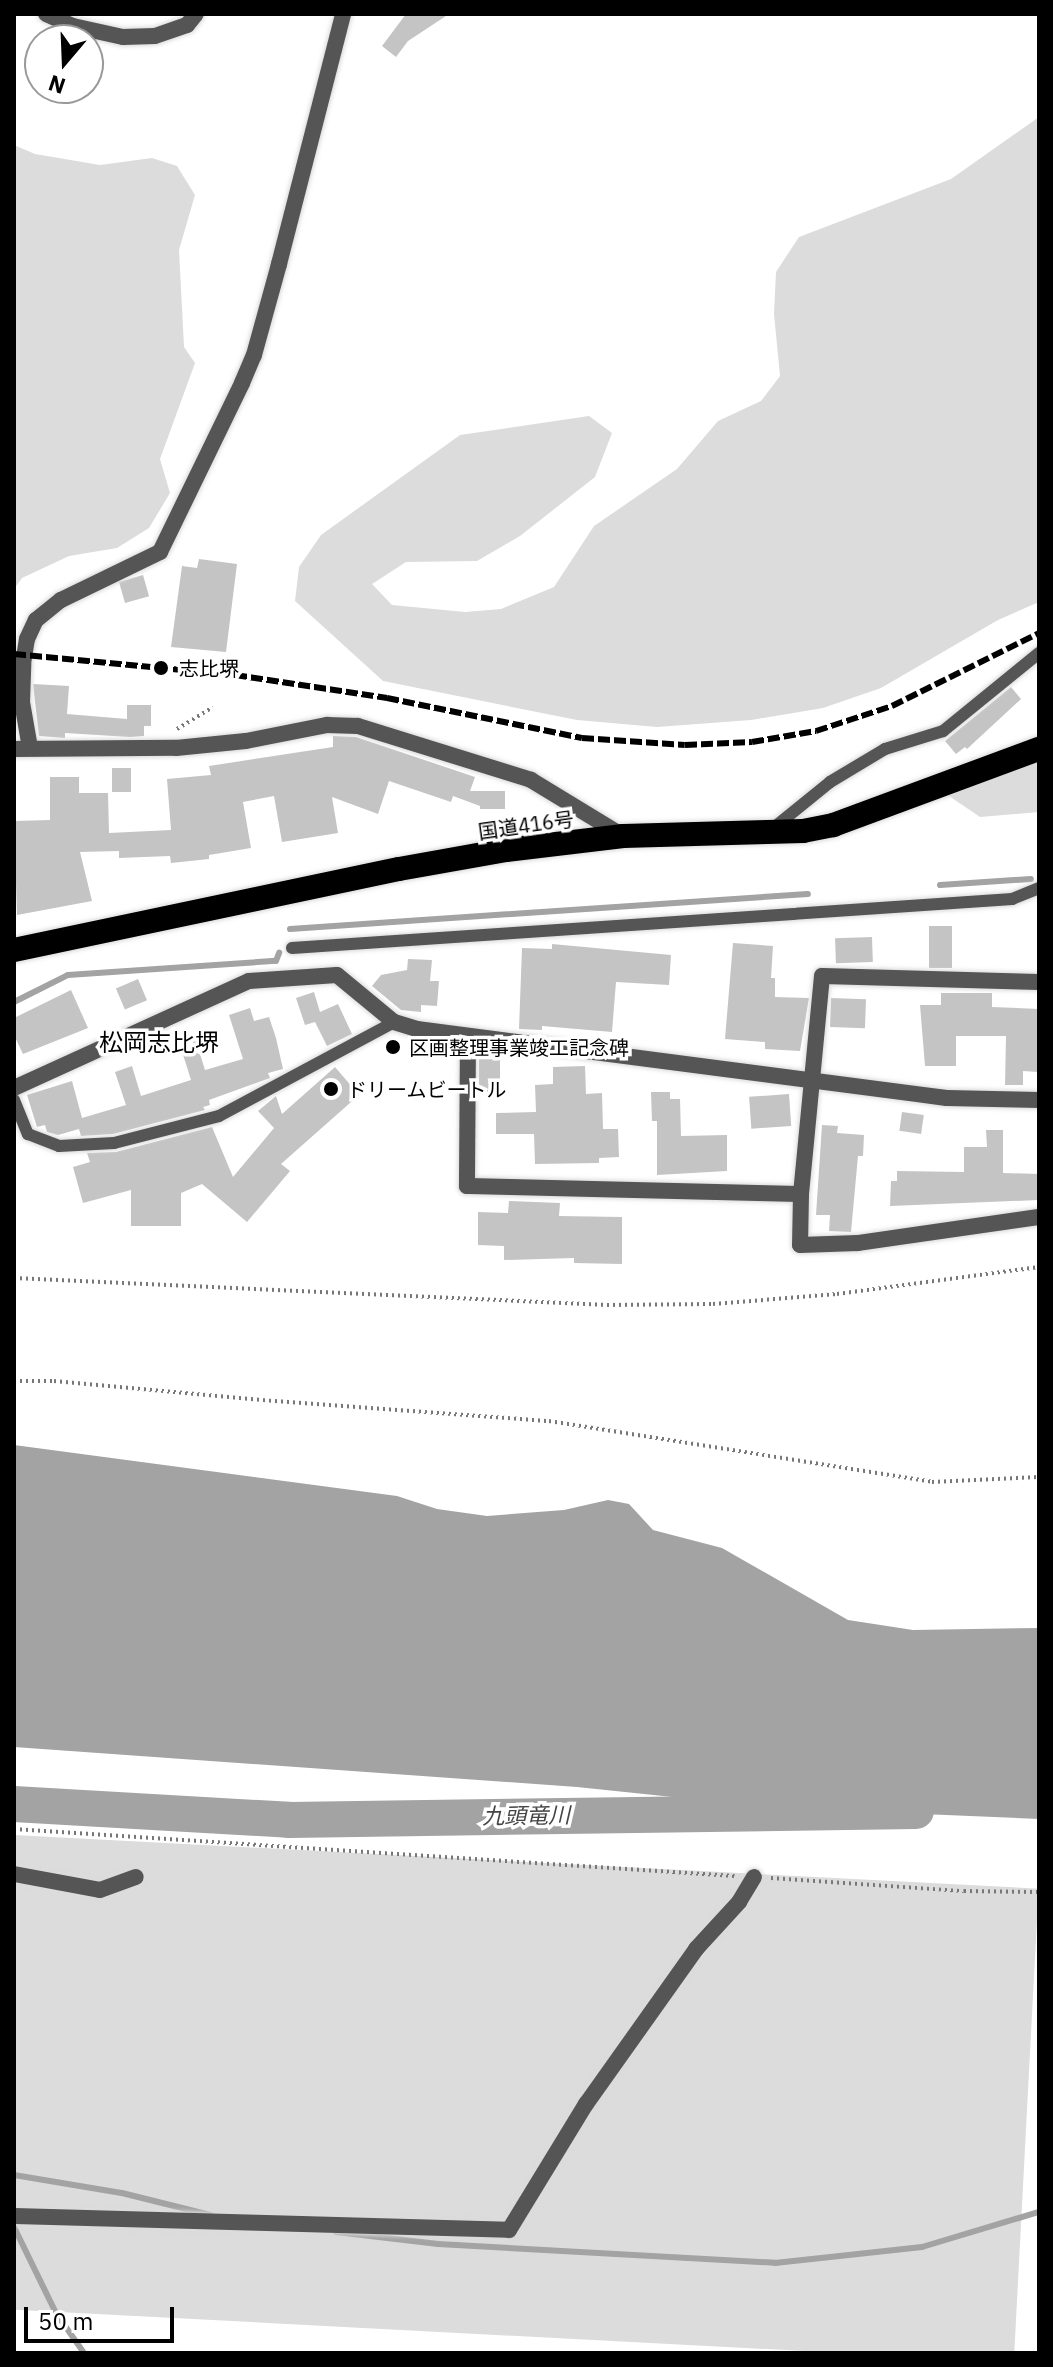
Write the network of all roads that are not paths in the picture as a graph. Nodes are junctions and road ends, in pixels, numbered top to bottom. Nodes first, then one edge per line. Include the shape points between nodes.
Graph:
1 (46, 14) edge
2 (196, 14) edge
3 (343, 14) edge
4 (1039, 653) edge
5 (22, 749) edge
6 (1039, 749) edge
7 (769, 832) junction
8 (623, 836) junction
9 (1039, 888) edge
10 (292, 948) dead end
11 (14, 950) edge
12 (1039, 982) edge
13 (394, 1022) junction
14 (468, 1036) junction
15 (812, 1080) junction
16 (14, 1088) edge
17 (14, 1100) edge
18 (1039, 1100) edge
19 (801, 1194) junction
20 (1039, 1217) edge
21 (14, 1874) edge
22 (136, 1877) dead end
23 (754, 1877) road end
24 (14, 2216) edge

1 - 2 street via 123,37 155,36 187,25
3 - 5 street via 279,264 242,383 160,552 61,600 36,620 23,664
4 - 7 lane via 943,731 885,749 830,782
5 - 8 street via 176,748 327,725 358,726 531,780
6 - 7 highway, 国道416号 via 833,825
7 - 8 highway, 国道416号
8 - 11 highway, 国道416号 via 399,869
9 - 10 lane via 1012,899
12 - 15 street via 822,976
13 - 14 street
13 - 16 street via 337,975 249,981
13 - 17 lane via 219,1116 114,1143 59,1146 28,1134
14 - 15 street
14 - 19 street via 467,1186
15 - 18 street via 947,1098
15 - 19 street
19 - 20 street via 800,1245 858,1243
21 - 22 street via 100,1890
23 - 24 street via 586,2104 509,2230

